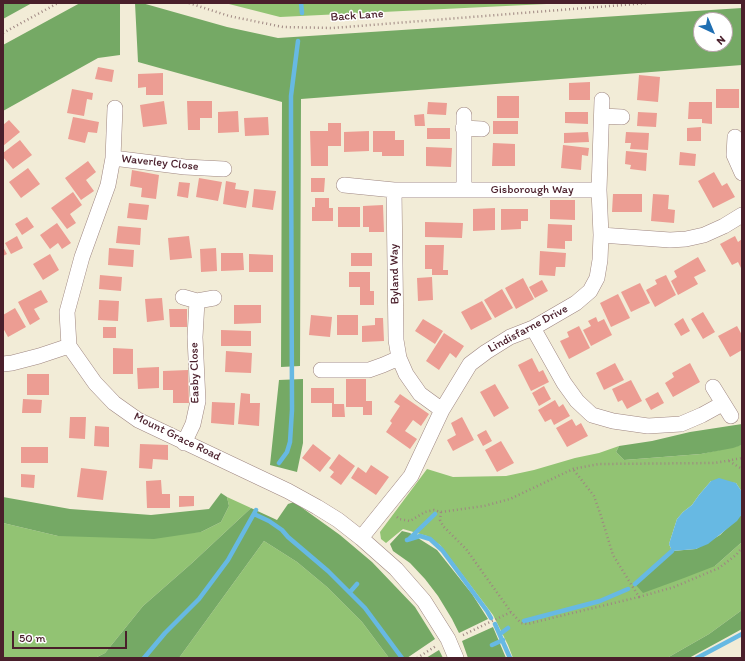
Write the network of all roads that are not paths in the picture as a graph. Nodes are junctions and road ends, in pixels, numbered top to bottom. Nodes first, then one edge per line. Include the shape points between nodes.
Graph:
1 (602, 100) dead end
2 (115, 108) dead end
3 (602, 116) junction
4 (622, 117) dead end
5 (482, 129) dead end
6 (736, 137) dead end
7 (113, 158) junction
8 (224, 169) dead end
9 (742, 173) edge
10 (344, 185) dead end
11 (394, 190) junction
12 (464, 190) junction
13 (599, 190) junction
14 (742, 215) edge
15 (601, 236) junction
16 (214, 298) dead end
17 (533, 328) junction
18 (69, 346) junction
19 (399, 358) junction
20 (3, 364) edge
21 (328, 367) dead end
22 (713, 387) dead end
23 (442, 410) junction
24 (184, 442) junction
25 (361, 538) junction
26 (456, 658) edge

1 - 3 street, Lindisfarne Drive
2 - 7 street
3 - 4 street
3 - 13 street, Lindisfarne Drive
5 - 12 street via 464,121
6 - 9 street via 729,154
7 - 8 street, Waverley Close via 185,167 207,163
7 - 18 street via 108,185 82,257 67,312
10 - 11 street, Gisborough Way
11 - 12 street, Gisborough Way
11 - 19 street, Byland Way via 396,340
12 - 13 street, Gisborough Way
13 - 15 street, Lindisfarne Drive
14 - 15 street via 711,232 686,239
15 - 17 street, Lindisfarne Drive via 597,278 590,291 576,303
16 - 24 street, Easby Close via 190,299 195,337 198,401 193,424
17 - 22 street via 564,383 577,401 592,415 648,426 681,424 702,415 727,410
17 - 23 street, Lindisfarne Drive via 510,337 470,364
18 - 20 street
18 - 24 street, Mount Grace Road via 94,383 114,403 138,420
19 - 21 street via 369,370
19 - 23 street, Byland Way via 406,374 420,394
23 - 25 street, Lindisfarne Drive via 412,476
24 - 25 street, Mount Grace Road via 288,490 328,513
25 - 26 street, Mount Grace Road via 396,569 424,601 448,639

